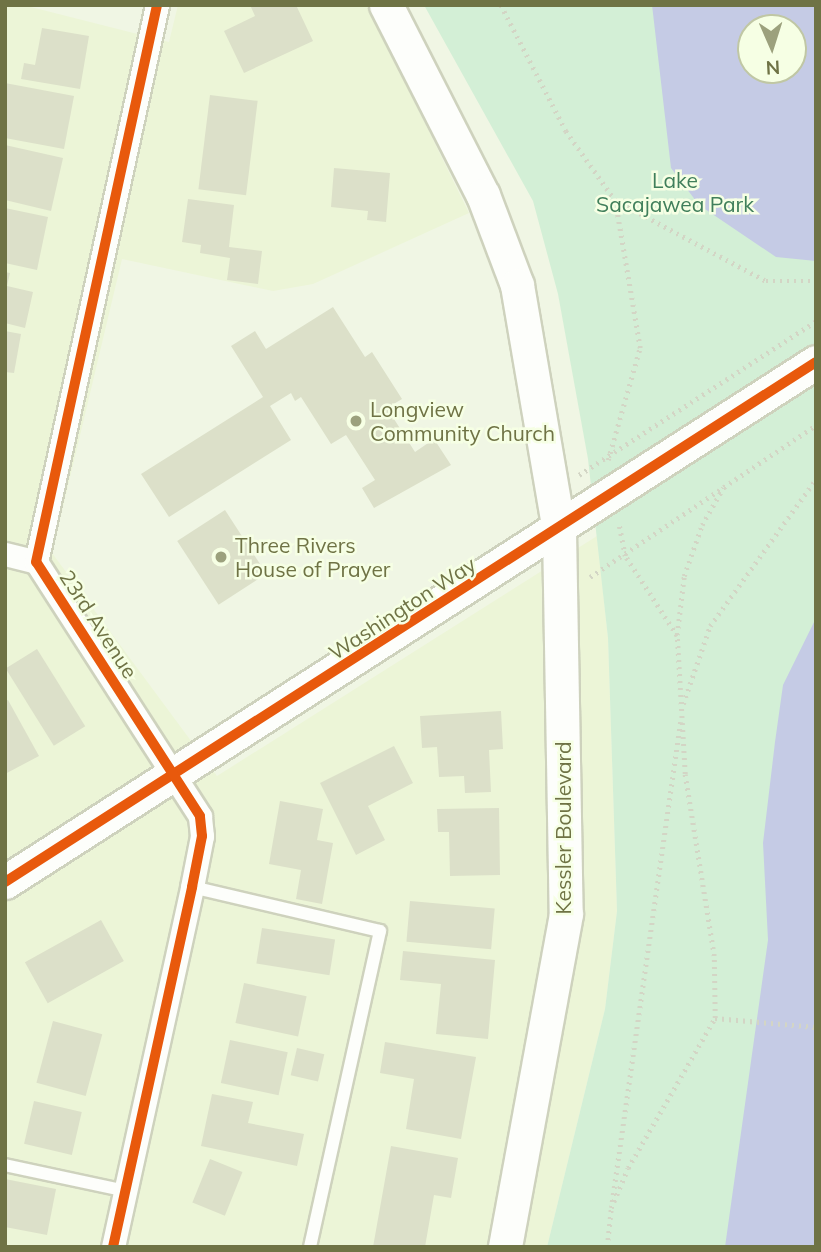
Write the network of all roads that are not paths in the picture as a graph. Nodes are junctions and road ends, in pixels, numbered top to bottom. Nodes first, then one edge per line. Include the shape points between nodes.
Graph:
1 (157, 5) edge
2 (386, 5) edge
3 (816, 362) edge
4 (559, 530) junction
5 (5, 554) edge
6 (36, 562) junction
7 (176, 776) junction
8 (5, 882) edge
9 (192, 887) junction
10 (5, 1166) edge
11 (125, 1191) junction
12 (113, 1247) edge
13 (310, 1247) edge
14 (505, 1247) edge

1 - 6 street, 23rd Avenue
2 - 4 street, Kessler Boulevard via 483,195 517,285
3 - 4 street, Washington Way
4 - 7 street, Washington Way
4 - 14 street, Kessler Boulevard via 566,914
5 - 6 street
6 - 7 street, 23rd Avenue
7 - 8 street, Washington Way
7 - 9 street, 23rd Avenue via 200,816 202,836
9 - 11 street, 23rd Avenue
9 - 13 lane via 380,931
10 - 11 lane
11 - 12 street, 23rd Avenue

